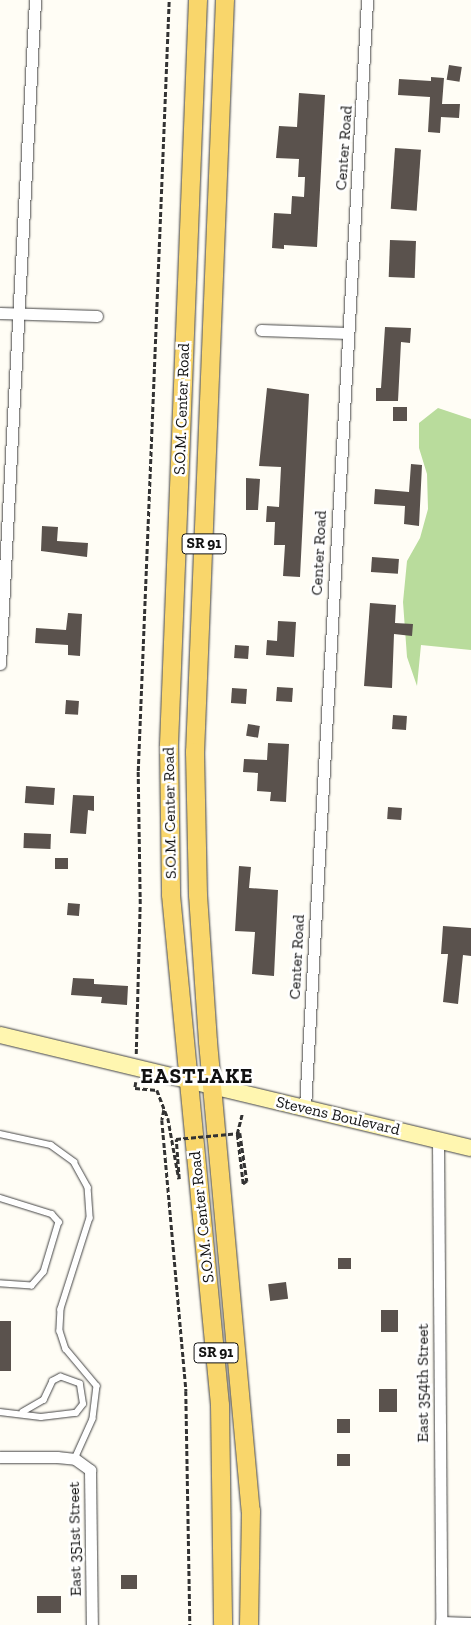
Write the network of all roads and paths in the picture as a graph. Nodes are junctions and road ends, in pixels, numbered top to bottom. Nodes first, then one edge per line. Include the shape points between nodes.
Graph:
1 (35, 0) edge
2 (169, 0) edge
3 (198, 0) edge
4 (225, 0) edge
5 (367, 0) edge
6 (0, 313) edge
7 (19, 314) junction
8 (97, 316) dead end
9 (261, 330) dead end
10 (348, 333) junction
11 (0, 664) edge
12 (0, 1035) edge
13 (136, 1059) dead end
14 (188, 1083) junction
15 (135, 1088) dead end
16 (214, 1088) junction
17 (304, 1107) junction
18 (164, 1109) junction
19 (242, 1114) dead end
20 (0, 1134) edge
21 (438, 1140) junction
22 (471, 1148) edge
23 (0, 1198) edge
24 (0, 1284) edge
25 (0, 1412) edge
26 (23, 1412) junction
27 (0, 1458) edge
28 (75, 1460) junction
29 (471, 1622) edge
30 (441, 1624) edge
31 (92, 1625) edge
32 (190, 1625) edge
33 (223, 1625) edge
34 (249, 1625) edge

1 - 7 street
2 - 13 path via 138,771 140,904
3 - 14 main road, S.O.M. Center Road / SR 91 via 169,746 171,895
4 - 16 main road, S.O.M. Center Road / SR 91 via 195,752 198,895
5 - 10 street, Center Road
6 - 7 street
7 - 8 street
7 - 11 street
9 - 10 street
10 - 17 street, Center Road
12 - 14 street, Stevens Boulevard
14 - 16 street, Stevens Boulevard
14 - 33 main road, S.O.M. Center Road / SR 91 via 220,1405
15 - 18 path via 157,1090
16 - 17 street, Stevens Boulevard
16 - 34 main road, S.O.M. Center Road / SR 91 via 251,1512
17 - 21 street, Stevens Boulevard
18 - 19 path, bridge via 179,1179 176,1140 240,1133 246,1182 243,1184 237,1134
18 - 32 path via 162,1120 186,1391
20 - 28 lane via 52,1145 74,1162 88,1187 90,1218 61,1308 60,1331 66,1350 97,1386 93,1419
21 - 22 street, Stevens Boulevard
21 - 30 street, East 354th Street
23 - 24 lane via 52,1214 59,1222 44,1272 32,1286
25 - 26 lane
26 - 26 lane via 41,1417 76,1413 83,1404 80,1384 61,1377 53,1381 44,1400
27 - 28 street
28 - 31 street, East 351st Street via 90,1470
29 - 30 street

